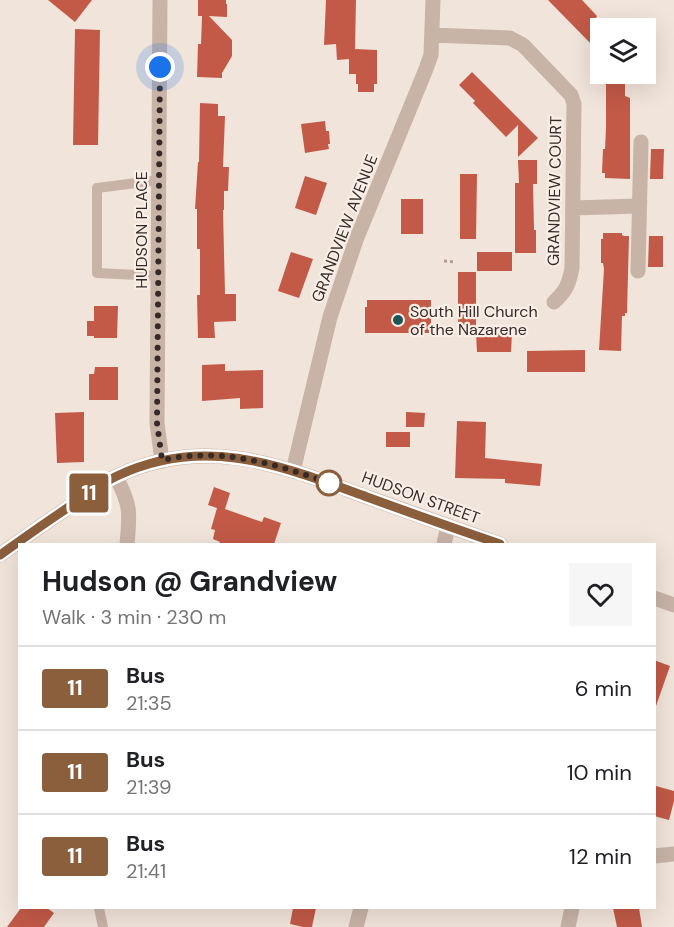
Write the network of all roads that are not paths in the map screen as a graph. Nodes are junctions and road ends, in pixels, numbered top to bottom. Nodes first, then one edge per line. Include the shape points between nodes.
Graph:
1 (160, 0) edge
2 (433, 0) edge
3 (432, 35) junction
4 (641, 142) dead end
5 (160, 180) junction
6 (639, 206) junction
7 (573, 208) junction
8 (638, 271) dead end
9 (159, 276) junction
10 (554, 302) dead end
11 (162, 460) junction
12 (293, 471) junction
13 (116, 477) junction
14 (448, 526) junction
15 (127, 543) edge
16 (444, 543) edge
17 (497, 543) edge
18 (0, 555) edge
19 (656, 599) edge
20 (674, 605) edge
21 (674, 854) edge
22 (656, 856) edge
23 (99, 909) edge
24 (361, 909) edge
25 (572, 909) edge
26 (103, 927) edge
27 (356, 927) edge
28 (568, 927) edge

1 - 5 street, HUDSON PLACE
2 - 3 street, GRANDVIEW AVENUE
3 - 7 street, GRANDVIEW COURT via 510,38 523,45 571,95
3 - 12 street, GRANDVIEW AVENUE via 426,69 356,240 330,317
4 - 6 street
5 - 9 street, HUDSON PLACE
5 - 9 lane via 97,188 96,273
6 - 7 street
6 - 8 street
7 - 10 street, GRANDVIEW COURT via 572,268 569,282
9 - 11 street, HUDSON PLACE via 157,423
11 - 12 street, HUDSON STREET via 218,456
11 - 13 street, HUDSON STREET
12 - 14 street, HUDSON STREET
13 - 15 street via 129,506
13 - 18 street, HUDSON STREET
14 - 16 street
14 - 17 street, HUDSON STREET
19 - 20 street
21 - 22 street
23 - 26 lane
24 - 27 street
25 - 28 street

